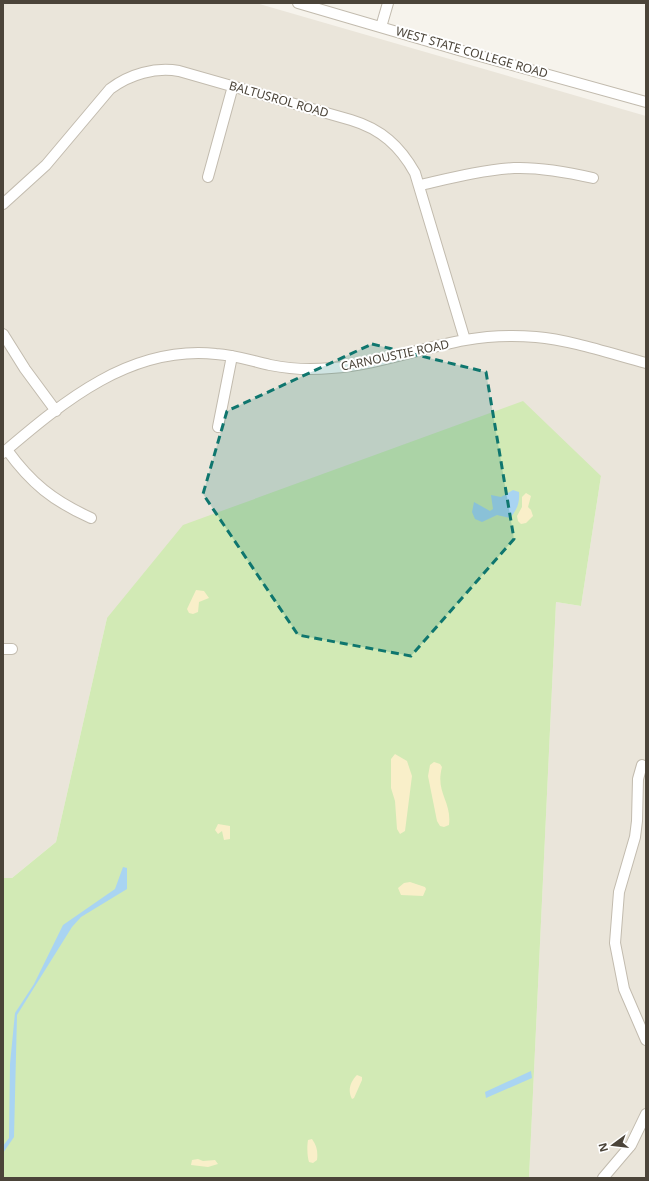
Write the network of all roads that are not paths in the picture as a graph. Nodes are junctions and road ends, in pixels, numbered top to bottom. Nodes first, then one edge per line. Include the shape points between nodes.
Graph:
1 (298, 3) edge
2 (388, 3) edge
3 (320, 6) edge
4 (381, 26) junction
5 (233, 86) junction
6 (646, 102) edge
7 (208, 177) dead end
8 (593, 178) dead end
9 (420, 185) junction
10 (3, 204) edge
11 (3, 334) edge
12 (465, 340) junction
13 (232, 356) junction
14 (646, 363) edge
15 (56, 411) junction
16 (218, 427) dead end
17 (5, 451) edge
18 (91, 518) dead end
19 (642, 764) dead end
20 (646, 1040) edge
21 (646, 1114) edge
22 (603, 1178) edge

1 - 3 street, WEST STATE COLLEGE ROAD
2 - 4 street
3 - 4 street, WEST STATE COLLEGE ROAD
4 - 6 street, WEST STATE COLLEGE ROAD
5 - 7 street
5 - 9 street, BALTUSROL ROAD via 377,130 408,160
5 - 10 street, BALTUSROL ROAD via 169,69 140,74 124,80 104,95 46,165
8 - 9 street via 549,170 515,168 468,174
9 - 12 street, BALTUSROL ROAD
11 - 15 street
12 - 13 street, CARNOUSTIE ROAD via 372,362 331,368 310,369 272,365
12 - 14 street, CARNOUSTIE ROAD via 538,337
13 - 15 street, CARNOUSTIE ROAD via 215,353 175,355 132,365 98,382
13 - 16 street
15 - 17 street, CARNOUSTIE ROAD
17 - 18 street via 36,485 70,508
19 - 20 street via 638,779 635,837 619,892 615,943 624,989
21 - 22 street via 631,1145

